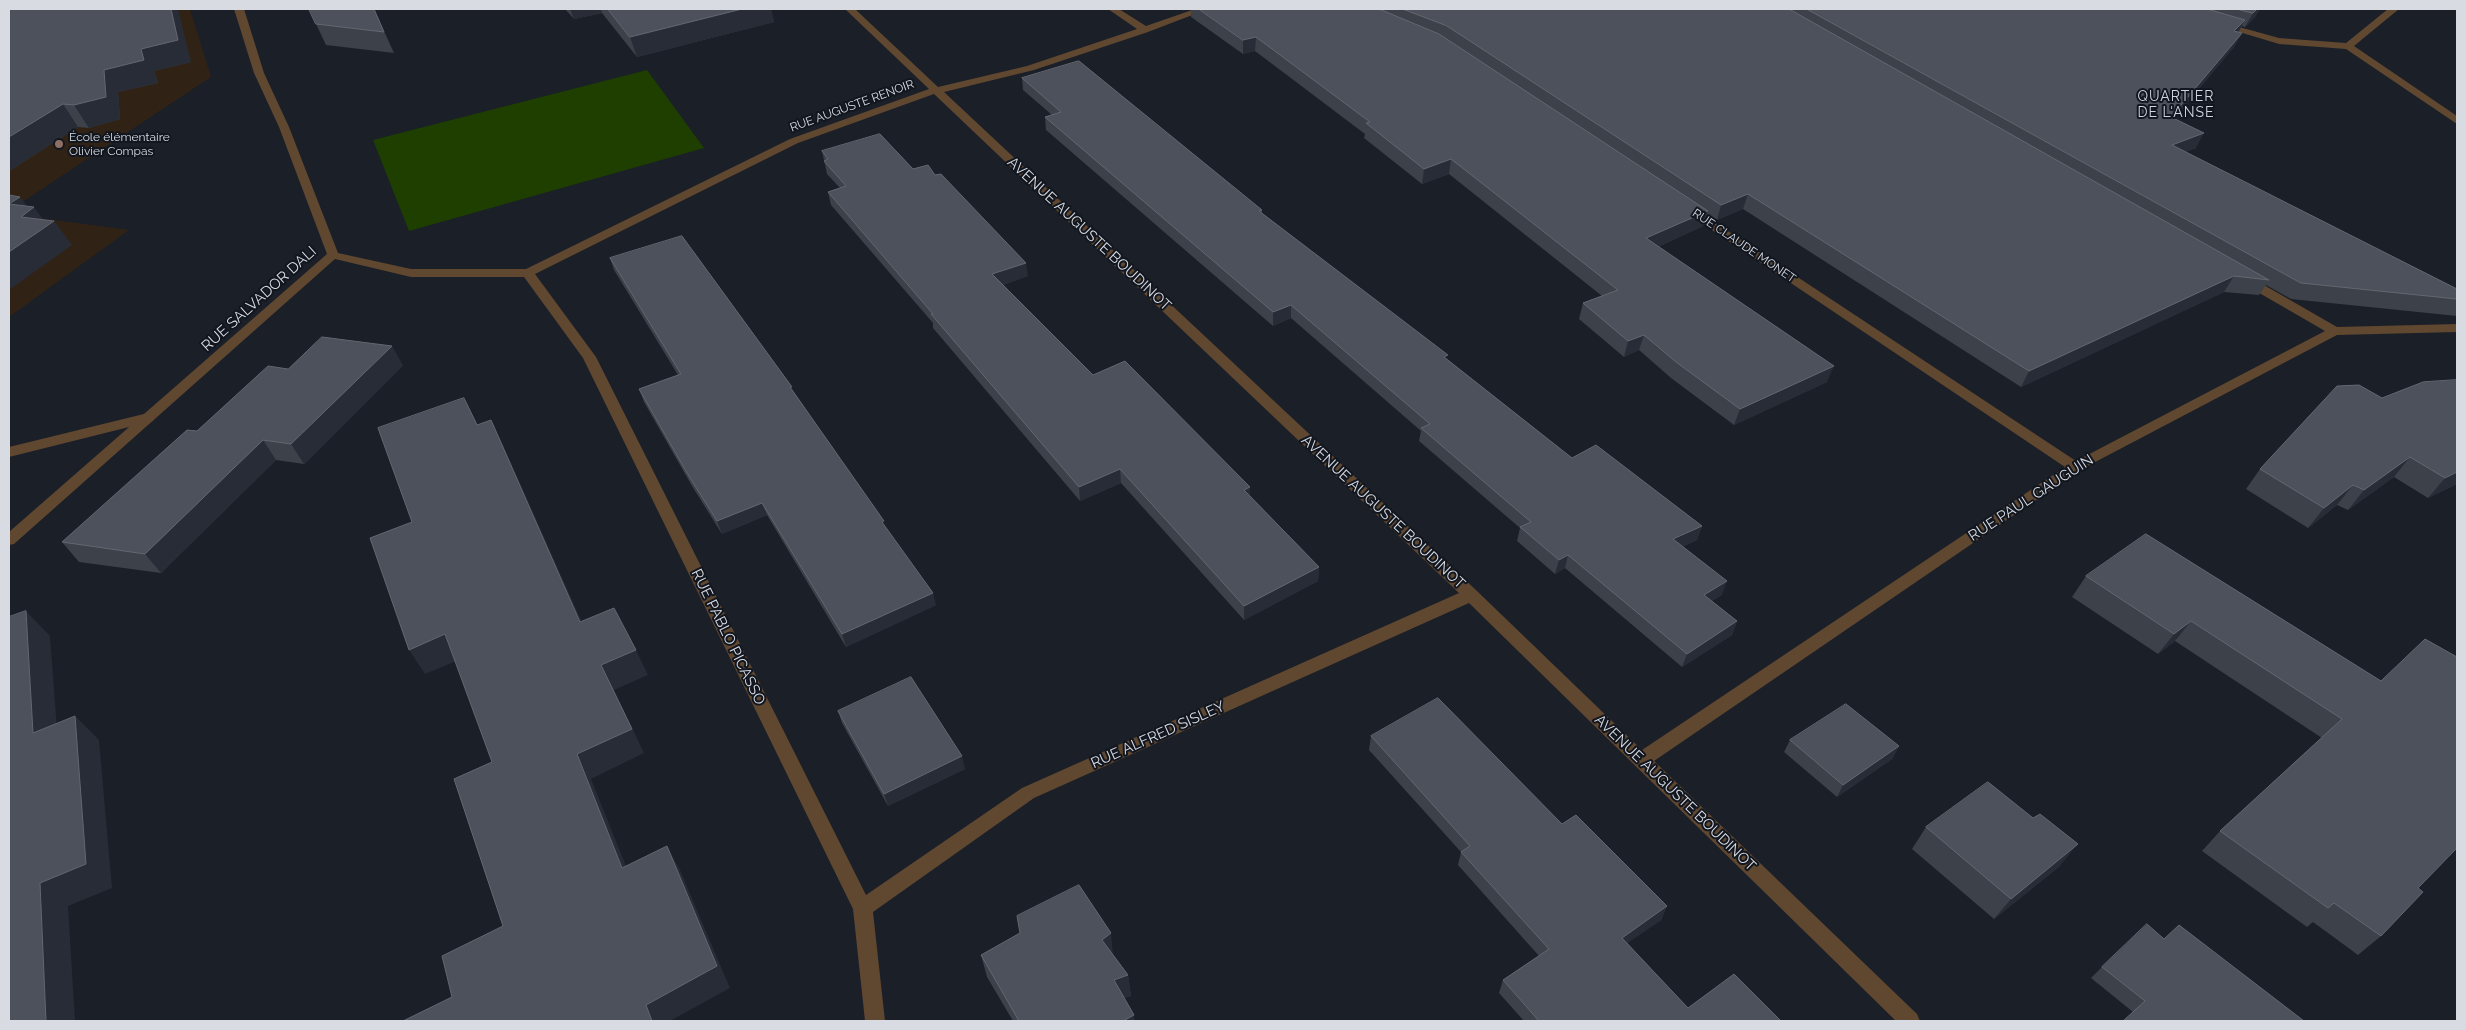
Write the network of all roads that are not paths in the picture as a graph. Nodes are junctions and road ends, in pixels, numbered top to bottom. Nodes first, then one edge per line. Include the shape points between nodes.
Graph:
1 (239, 9) edge
2 (850, 9) edge
3 (1113, 9) edge
4 (1203, 9) edge
5 (2394, 9) edge
6 (2207, 21) edge
7 (1145, 30) junction
8 (2348, 46) junction
9 (937, 90) junction
10 (2457, 121) edge
11 (1680, 204) edge
12 (332, 255) junction
13 (528, 272) junction
14 (2232, 272) edge
15 (2457, 328) edge
16 (2335, 331) junction
17 (148, 418) junction
18 (9, 452) edge
19 (2075, 467) junction
20 (9, 540) edge
21 (1471, 595) junction
22 (1641, 760) junction
23 (863, 908) junction
24 (875, 1021) edge
25 (1910, 1021) edge

1 - 12 street, RUE SALVADOR DALI via 259,73 284,127
2 - 9 street, AVENUE AUGUSTE BOUDINOT
3 - 7 street
4 - 7 street, RUE AUGUSTE RENOIR
5 - 8 street
6 - 8 street via 2279,41
7 - 9 street, RUE AUGUSTE RENOIR via 1030,68
8 - 10 street
9 - 13 street, RUE AUGUSTE RENOIR via 794,141
9 - 21 street, AVENUE AUGUSTE BOUDINOT
11 - 19 street, RUE CLAUDE MONET
12 - 13 street via 411,273
12 - 17 street, RUE SALVADOR DALI
13 - 23 street, RUE PABLO PICASSO via 589,357
14 - 16 street
15 - 16 street, RUE PAUL GAUGUIN
16 - 19 street, RUE PAUL GAUGUIN
17 - 18 street
17 - 20 street, RUE SALVADOR DALI
19 - 22 street, RUE PAUL GAUGUIN
21 - 22 street, AVENUE AUGUSTE BOUDINOT
21 - 23 street, RUE ALFRED SISLEY via 1028,792
22 - 25 street, AVENUE AUGUSTE BOUDINOT
23 - 24 street, RUE PABLO PICASSO

